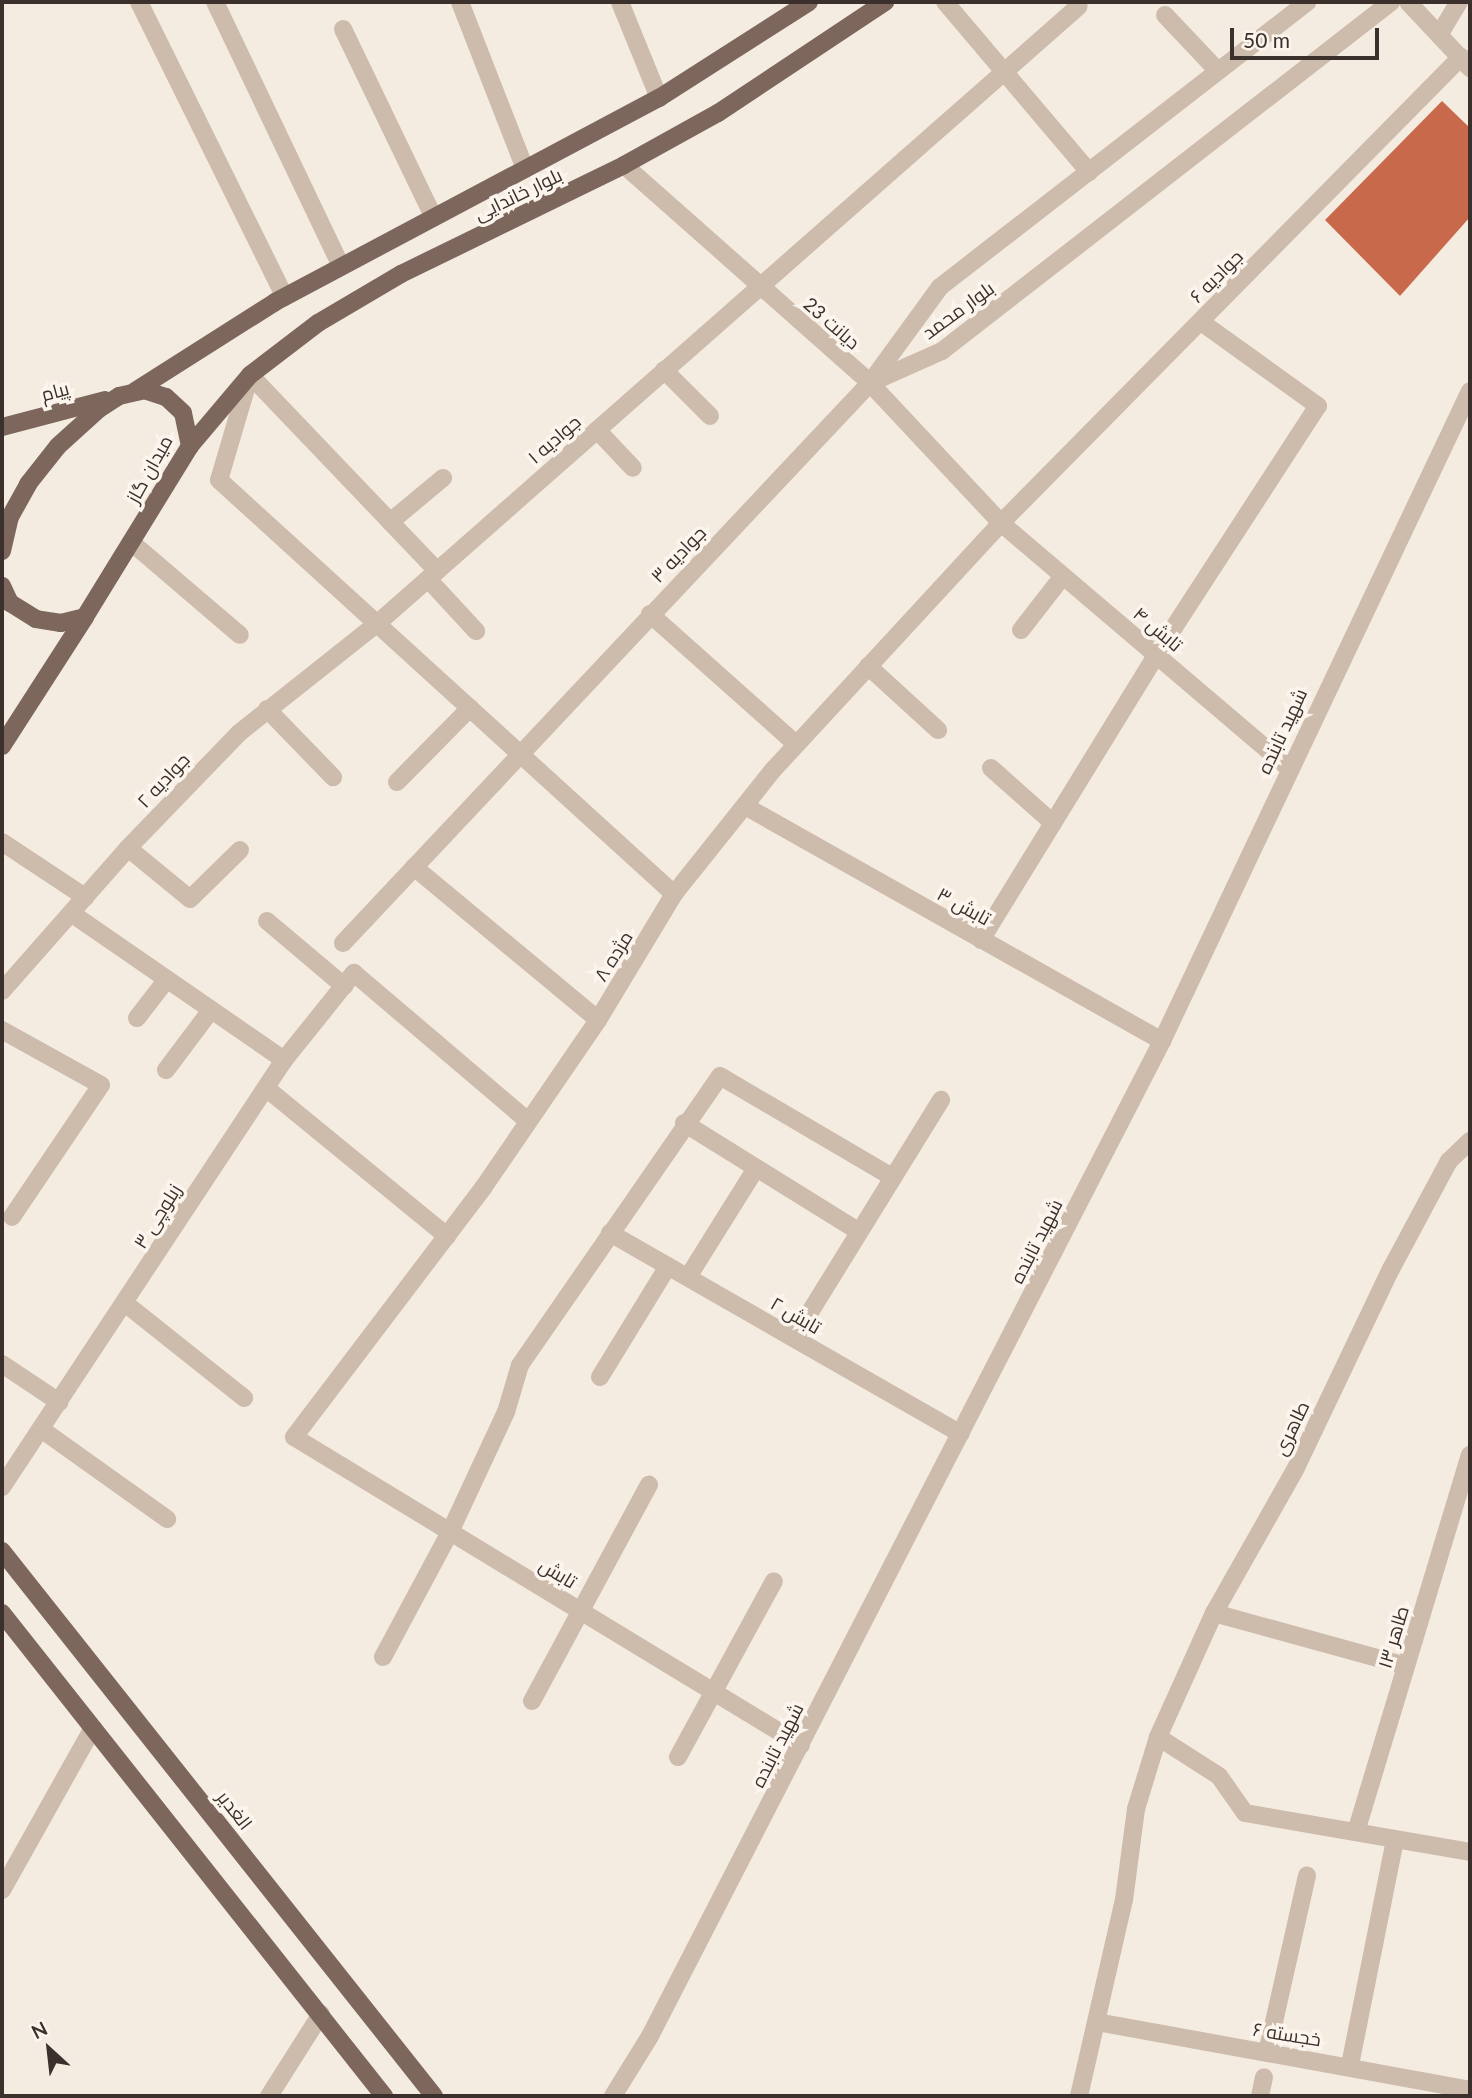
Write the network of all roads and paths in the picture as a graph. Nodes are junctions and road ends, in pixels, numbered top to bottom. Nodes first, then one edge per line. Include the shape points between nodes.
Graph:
1 (139, 2) edge
2 (215, 2) edge
3 (460, 2) edge
4 (620, 2) edge
5 (809, 2) edge
6 (884, 2) edge
7 (945, 2) edge
8 (1307, 2) edge
9 (1391, 2) edge
10 (1408, 2) edge
11 (1460, 2) edge
12 (1079, 6) dead end
13 (1165, 15) dead end
14 (343, 29) dead end
15 (1440, 35) junction
16 (1465, 62) edge
17 (1003, 70) junction
18 (1217, 71) junction
19 (659, 98) junction
20 (624, 165) junction
21 (525, 169) junction
22 (1089, 173) junction
23 (433, 216) junction
24 (341, 266) junction
25 (758, 288) junction
26 (285, 297) junction
27 (1200, 322) junction
28 (664, 370) junction
29 (250, 375) junction
30 (870, 383) junction
31 (1470, 391) edge
32 (127, 393) junction
33 (710, 416) dead end
34 (2, 427) edge
35 (597, 430) junction
36 (190, 446) junction
37 (633, 468) dead end
38 (443, 478) dead end
39 (390, 522) junction
40 (1001, 523) junction
41 (131, 542) junction
42 (2, 551) edge
43 (433, 575) junction
44 (1063, 576) junction
45 (2, 593) edge
46 (650, 614) junction
47 (85, 617) junction
48 (379, 622) junction
49 (1021, 630) dead end
50 (477, 631) dead end
51 (240, 635) dead end
52 (1156, 655) junction
53 (868, 666) junction
54 (470, 708) junction
55 (267, 709) junction
56 (938, 730) dead end
57 (796, 744) junction
58 (2, 746) edge
59 (519, 754) junction
60 (1288, 767) junction
61 (991, 768) dead end
62 (333, 777) dead end
63 (397, 782) dead end
64 (745, 806) junction
65 (1053, 823) junction
66 (2, 842) edge
67 (128, 848) junction
68 (240, 850) dead end
69 (414, 867) junction
70 (674, 894) junction
71 (85, 897) junction
72 (71, 912) junction
73 (267, 921) dead end
74 (981, 940) junction
75 (343, 943) dead end
76 (167, 979) junction
77 (349, 980) junction
78 (2, 991) edge
79 (211, 1010) junction
80 (136, 1018) dead end
81 (598, 1020) junction
82 (2, 1030) edge
83 (1162, 1041) junction
84 (284, 1060) junction
85 (166, 1070) dead end
86 (266, 1088) junction
87 (941, 1100) dead end
88 (528, 1121) junction
89 (684, 1123) junction
90 (1470, 1142) edge
91 (757, 1168) junction
92 (892, 1177) junction
93 (12, 1217) dead end
94 (858, 1230) junction
95 (610, 1233) junction
96 (447, 1236) junction
97 (668, 1266) junction
98 (688, 1277) junction
99 (126, 1304) junction
100 (794, 1338) junction
101 (2, 1364) edge
102 (600, 1377) dead end
103 (244, 1398) dead end
104 (59, 1402) junction
105 (41, 1429) junction
106 (961, 1434) junction
107 (293, 1437) joint
108 (1470, 1455) edge
109 (649, 1485) dead end
110 (2, 1487) edge
111 (167, 1519) dead end
112 (450, 1532) junction
113 (2, 1551) edge
114 (774, 1581) dead end
115 (581, 1612) junction
116 (1214, 1613) junction
117 (2, 1614) edge
118 (383, 1657) dead end
119 (1406, 1665) junction
120 (713, 1691) junction
121 (532, 1702) dead end
122 (93, 1728) junction
123 (1158, 1737) junction
124 (801, 1745) junction
125 (678, 1757) dead end
126 (1356, 1832) junction
127 (1395, 1839) junction
128 (1470, 1852) edge
129 (1307, 1875) dead end
130 (2, 1890) edge
131 (321, 2014) junction
132 (1097, 2022) junction
133 (1267, 2053) junction
134 (1350, 2065) junction
135 (1264, 2077) dead end
136 (1434, 2090) edge
137 (1470, 2090) edge
138 (269, 2096) edge
139 (384, 2096) edge
140 (434, 2096) edge
141 (612, 2096) edge
142 (1079, 2096) edge
143 (1260, 2096) edge

1 - 26 street
2 - 24 street
3 - 21 street
4 - 19 street
5 - 19 main road, بلوار خاندایی
6 - 20 main road, بلوار خاندایی via 734,103
7 - 17 street
8 - 18 street, بلوار محمد
9 - 30 street, بلوار محمد via 942,351
10 - 15 street
11 - 15 street
12 - 17 street, جوادیه ۱
13 - 18 street
14 - 23 street
15 - 16 street
16 - 27 street, جوادیه ۶
17 - 22 street
17 - 25 street, جوادیه ۱
18 - 22 street, بلوار محمد
19 - 21 main road, بلوار خاندایی
20 - 25 street, دیانت 23
20 - 29 main road, بلوار خاندایی via 368,293 318,323
21 - 23 main road, بلوار خاندایی
22 - 30 street, بلوار محمد via 940,287
23 - 24 main road, بلوار خاندایی
24 - 26 main road, بلوار خاندایی
25 - 28 street, جوادیه ۱
25 - 30 street, دیانت 23
26 - 32 main road, بلوار خاندایی
27 - 40 street, جوادیه ۶
27 - 52 street via 1318,406
28 - 33 street
28 - 35 street, جوادیه ۱
29 - 36 main road, بلوار خاندایی
29 - 39 street
29 - 48 street via 219,480
30 - 40 street, دیانت 23
30 - 46 street, جوادیه ۳
31 - 60 street, شهید تابنده
32 - 34 main road, پیام
32 - 36 main road, میدان گاز via 156,392 176,404 188,423
32 - 42 main road via 75,429 41,466 10,517
35 - 37 street
35 - 43 street, جوادیه ۱
36 - 41 main road, میدان گاز
38 - 39 street
39 - 43 street
40 - 44 street, تابش ۴
40 - 53 street, مژده ۸
41 - 47 main road, میدان گاز
41 - 51 street
43 - 48 street, جوادیه ۱
43 - 50 street
44 - 49 street
44 - 52 street, تابش ۴
45 - 47 main road via 36,620 61,624
46 - 57 street
46 - 59 street, جوادیه ۳
47 - 58 main road, میدان گاز
48 - 54 street
48 - 55 street, جوادیه ۲
52 - 60 street, تابش ۴
52 - 65 street
53 - 56 street
53 - 57 street, مژده ۸
54 - 59 street
54 - 63 street
55 - 62 street
55 - 67 street, جوادیه ۲ via 212,759
57 - 64 street, مژده ۸
59 - 69 street, جوادیه ۳
59 - 70 street
60 - 83 street, شهید تابنده
61 - 65 street
64 - 70 street, مژده ۸
64 - 74 street, تابش ۳
65 - 74 street
66 - 71 street
67 - 68 street via 190,899
67 - 71 street, جوادیه ۲
69 - 75 street, جوادیه ۳
69 - 81 street
70 - 81 street, مژده ۸
71 - 72 street, جوادیه ۲
72 - 76 street
72 - 78 street, جوادیه ۲
73 - 77 street
74 - 83 street, تابش ۳
76 - 79 street
76 - 80 street
77 - 84 street, زیلوچی ۳
77 - 88 street
79 - 84 street
79 - 85 street
81 - 88 street, مژده ۸
82 - 93 street via 101,1085
83 - 106 street, شهید تابنده
84 - 86 street, زیلوچی ۳
86 - 96 street
86 - 99 street, زیلوچی ۳
87 - 92 street
88 - 96 street, مژده ۸
89 - 91 street
89 - 92 street via 720,1076
89 - 95 street
90 - 116 street, طاهری via 1449,1161 1295,1470
91 - 94 street
91 - 98 street
92 - 94 street
94 - 100 street
95 - 97 street, تابش ۲
95 - 112 street via 520,1365 506,1412
96 - 107 street, مژده ۸
97 - 98 street, تابش ۲
97 - 102 street
98 - 100 street, تابش ۲
99 - 103 street
99 - 104 street, زیلوچی ۳
100 - 106 street, تابش ۲
101 - 104 street
104 - 105 street, زیلوچی ۳
105 - 110 street, زیلوچی ۳
105 - 111 street
106 - 124 street, شهید تابنده
107 - 112 street, تابش
108 - 119 street, طاهر ۱۳
109 - 115 street
112 - 115 street, تابش
112 - 118 street
113 - 140 main road, الغدیر
114 - 120 street
115 - 120 street, تابش
115 - 121 street
116 - 119 street
116 - 123 street, طاهری
117 - 122 main road
119 - 126 street, طاهر ۱۳
120 - 124 street, تابش
120 - 125 street
122 - 130 street
122 - 131 main road
123 - 126 street via 1219,1776 1245,1813
123 - 132 street, طاهری via 1136,1809 1124,1900
124 - 141 street, شهید تابنده via 650,2036
126 - 127 street
127 - 128 street
127 - 134 street
129 - 133 street
131 - 138 street
131 - 139 main road
132 - 133 street, خجسته ۶
132 - 142 street, طاهری
133 - 134 street, خجسته ۶
134 - 136 street, خجسته ۶
135 - 143 street
136 - 137 street, خجسته ۶

